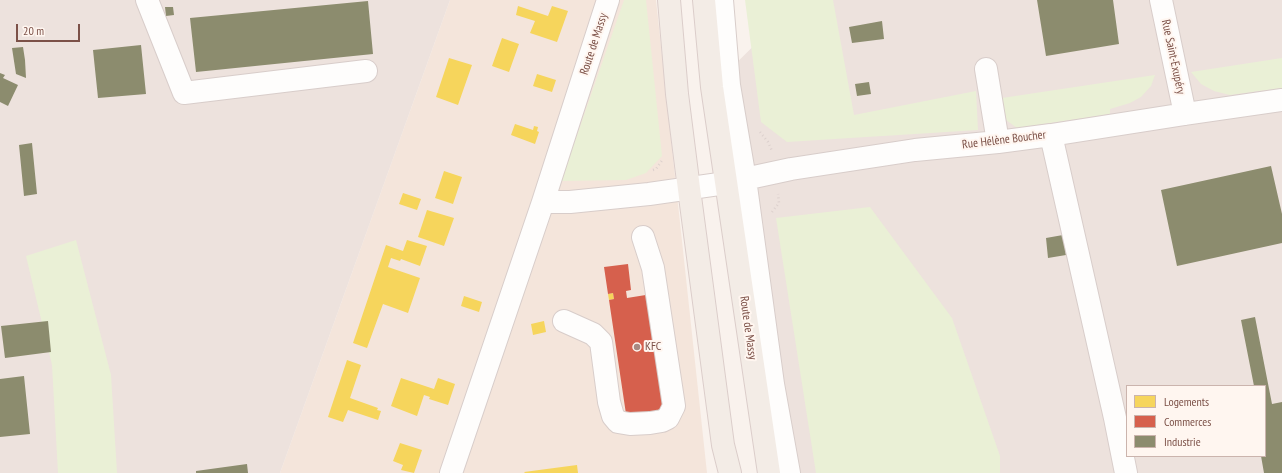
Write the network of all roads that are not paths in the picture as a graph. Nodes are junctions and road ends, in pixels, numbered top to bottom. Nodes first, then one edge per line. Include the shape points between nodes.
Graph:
1 (608, 0) edge
2 (669, 0) edge
3 (704, 0) edge
4 (722, 0) edge
5 (1161, 0) edge
6 (148, 6) edge
7 (986, 69) dead end
8 (366, 71) dead end
9 (1282, 100) edge
10 (1185, 114) junction
11 (1051, 135) junction
12 (998, 142) junction
13 (736, 181) junction
14 (689, 189) junction
15 (543, 202) junction
16 (643, 237) dead end
17 (564, 321) dead end
18 (451, 473) edge
19 (730, 473) edge
20 (769, 473) edge
21 (789, 473) edge
22 (1126, 473) edge

1 - 15 street, Route de Massy
2 - 14 main road
3 - 13 main road, Route de Massy via 712,87
4 - 13 street
5 - 10 street, Rue Saint-Exupéry
6 - 8 street via 184,93
7 - 12 street
9 - 10 street, Rue Hélène Boucher
10 - 11 street, Rue Hélène Boucher
11 - 12 street, Rue Hélène Boucher
11 - 22 street
12 - 13 street, Rue Hélène Boucher via 915,150 791,169
13 - 14 street
13 - 20 main road, Route de Massy
13 - 21 street
14 - 15 street via 570,202
14 - 19 main road via 723,445
15 - 18 street, Route de Massy
16 - 17 street via 653,268 674,406 668,418 650,423 618,422 612,416 609,402 601,342 593,334

